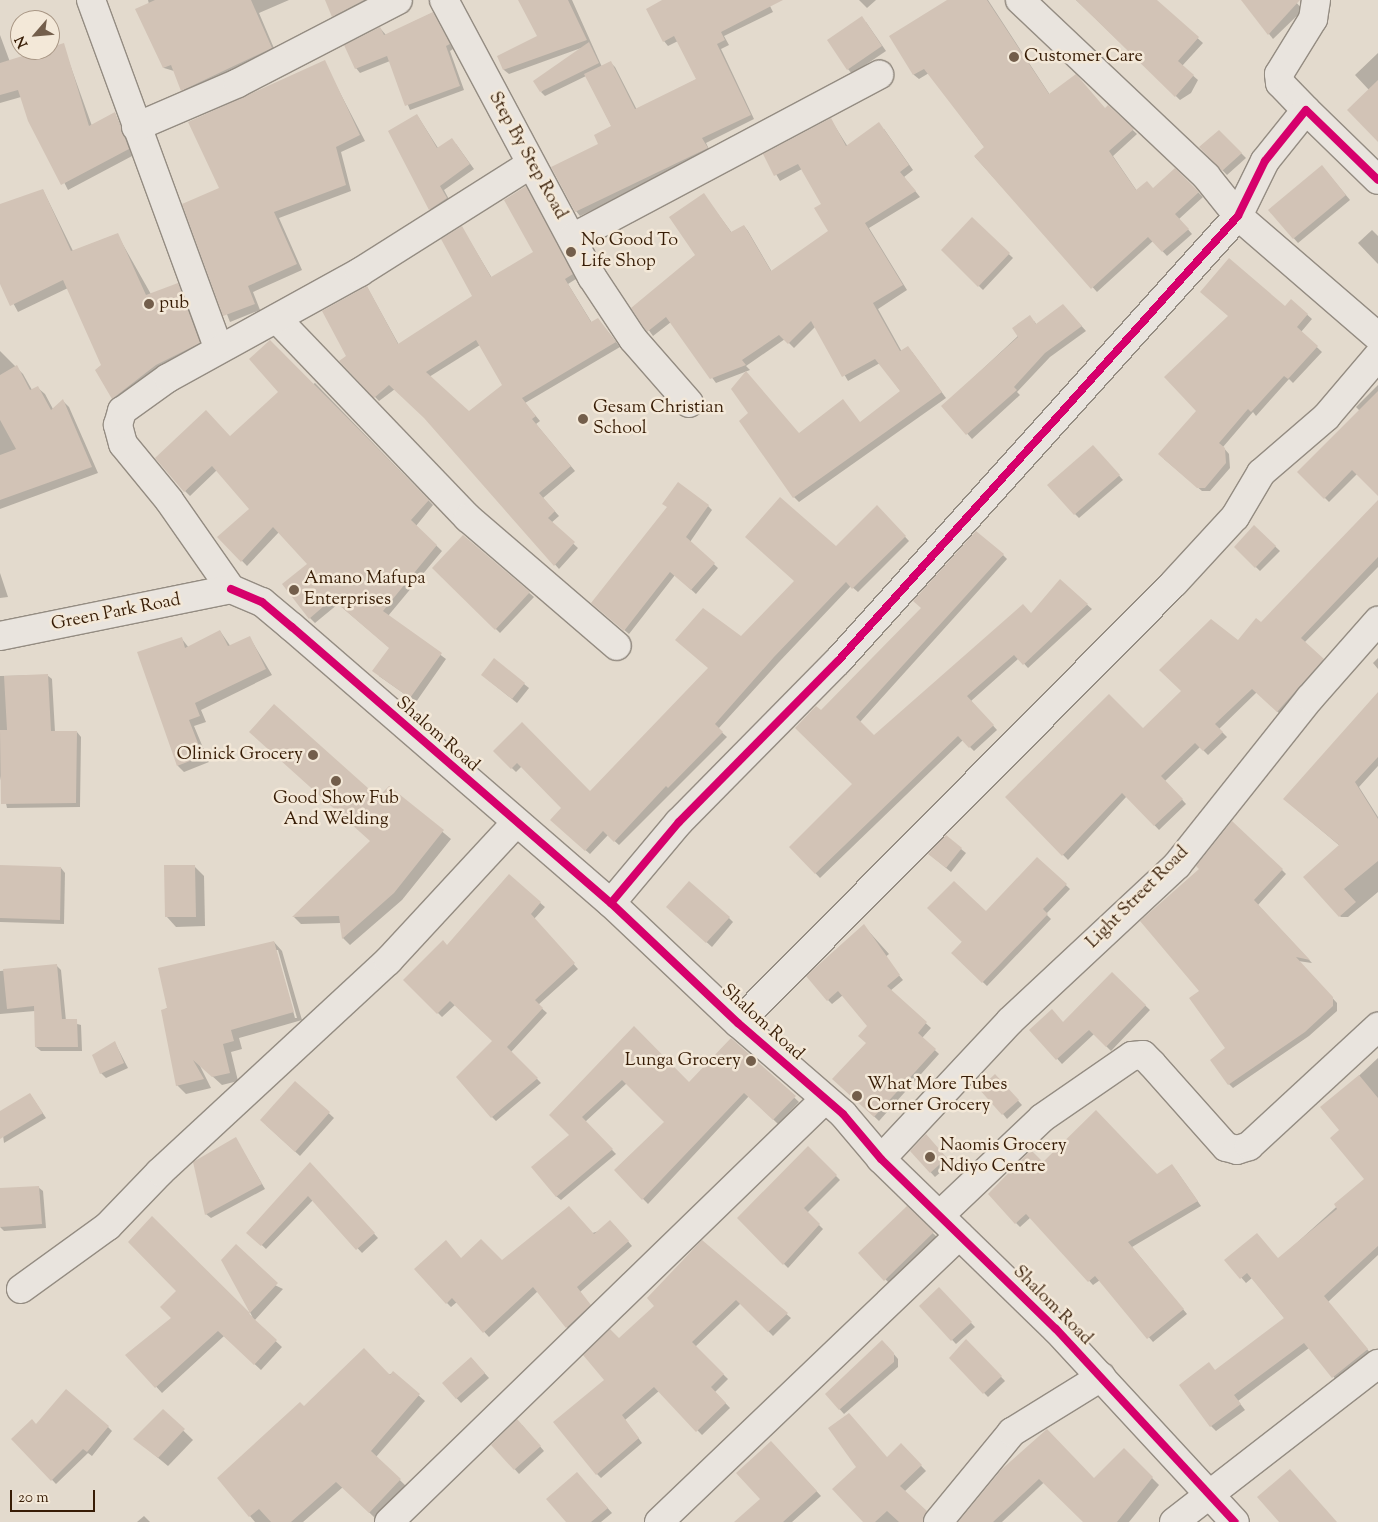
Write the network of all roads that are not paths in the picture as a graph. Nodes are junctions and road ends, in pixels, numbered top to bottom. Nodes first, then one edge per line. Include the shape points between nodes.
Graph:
1 (91, 0) edge
2 (398, 0) edge
3 (444, 0) edge
4 (1020, 0) edge
5 (1316, 0) edge
6 (879, 75) dead end
7 (1306, 110) junction
8 (136, 127) junction
9 (531, 164) junction
10 (1378, 180) edge
11 (1238, 216) junction
12 (572, 238) junction
13 (276, 319) junction
14 (1378, 337) edge
15 (218, 347) junction
16 (1378, 356) edge
17 (689, 403) dead end
18 (231, 589) junction
19 (1378, 620) edge
20 (0, 636) edge
21 (617, 646) dead end
22 (515, 824) junction
23 (611, 903) junction
24 (738, 1024) junction
25 (1378, 1027) edge
26 (825, 1099) junction
27 (881, 1159) junction
28 (941, 1214) junction
29 (959, 1235) junction
30 (22, 1289) dead end
31 (1378, 1364) edge
32 (1101, 1378) junction
33 (1207, 1494) junction
34 (389, 1522) edge
35 (659, 1522) edge
36 (938, 1522) edge
37 (1174, 1522) edge
38 (1235, 1522) edge

1 - 8 street
2 - 8 street via 238,83
3 - 9 street, Step By Step Road
4 - 11 street via 1206,176
5 - 7 street via 1312,19 1279,74 1280,83
6 - 12 street
7 - 10 street
7 - 11 street via 1265,161
8 - 15 street
9 - 12 street, Step By Step Road
9 - 13 street via 360,272
11 - 14 street
11 - 23 street via 845,654 679,822
12 - 17 street, Step By Step Road via 632,339
13 - 15 street
13 - 21 street via 468,518
15 - 18 street via 129,403 118,425 123,444 169,500
16 - 24 street via 1326,417 1261,473 1235,517 1174,584
18 - 20 street, Green Park Road
18 - 22 street, Shalom Road via 262,602
19 - 27 street, Light Street Road via 1310,698 1177,865 1010,1021
22 - 23 street, Shalom Road
22 - 30 street via 388,960 160,1172 108,1226
23 - 24 street, Shalom Road
24 - 26 street, Shalom Road
25 - 28 street via 1250,1146 1237,1150 1226,1147 1143,1055 1132,1056 1042,1118
26 - 27 street, Shalom Road
26 - 34 street
27 - 28 street, Shalom Road
28 - 29 street, Shalom Road
29 - 32 street, Shalom Road
29 - 35 street
31 - 33 street
32 - 33 street, Shalom Road
32 - 36 street via 1012,1432
33 - 37 street
33 - 38 street, Shalom Road

